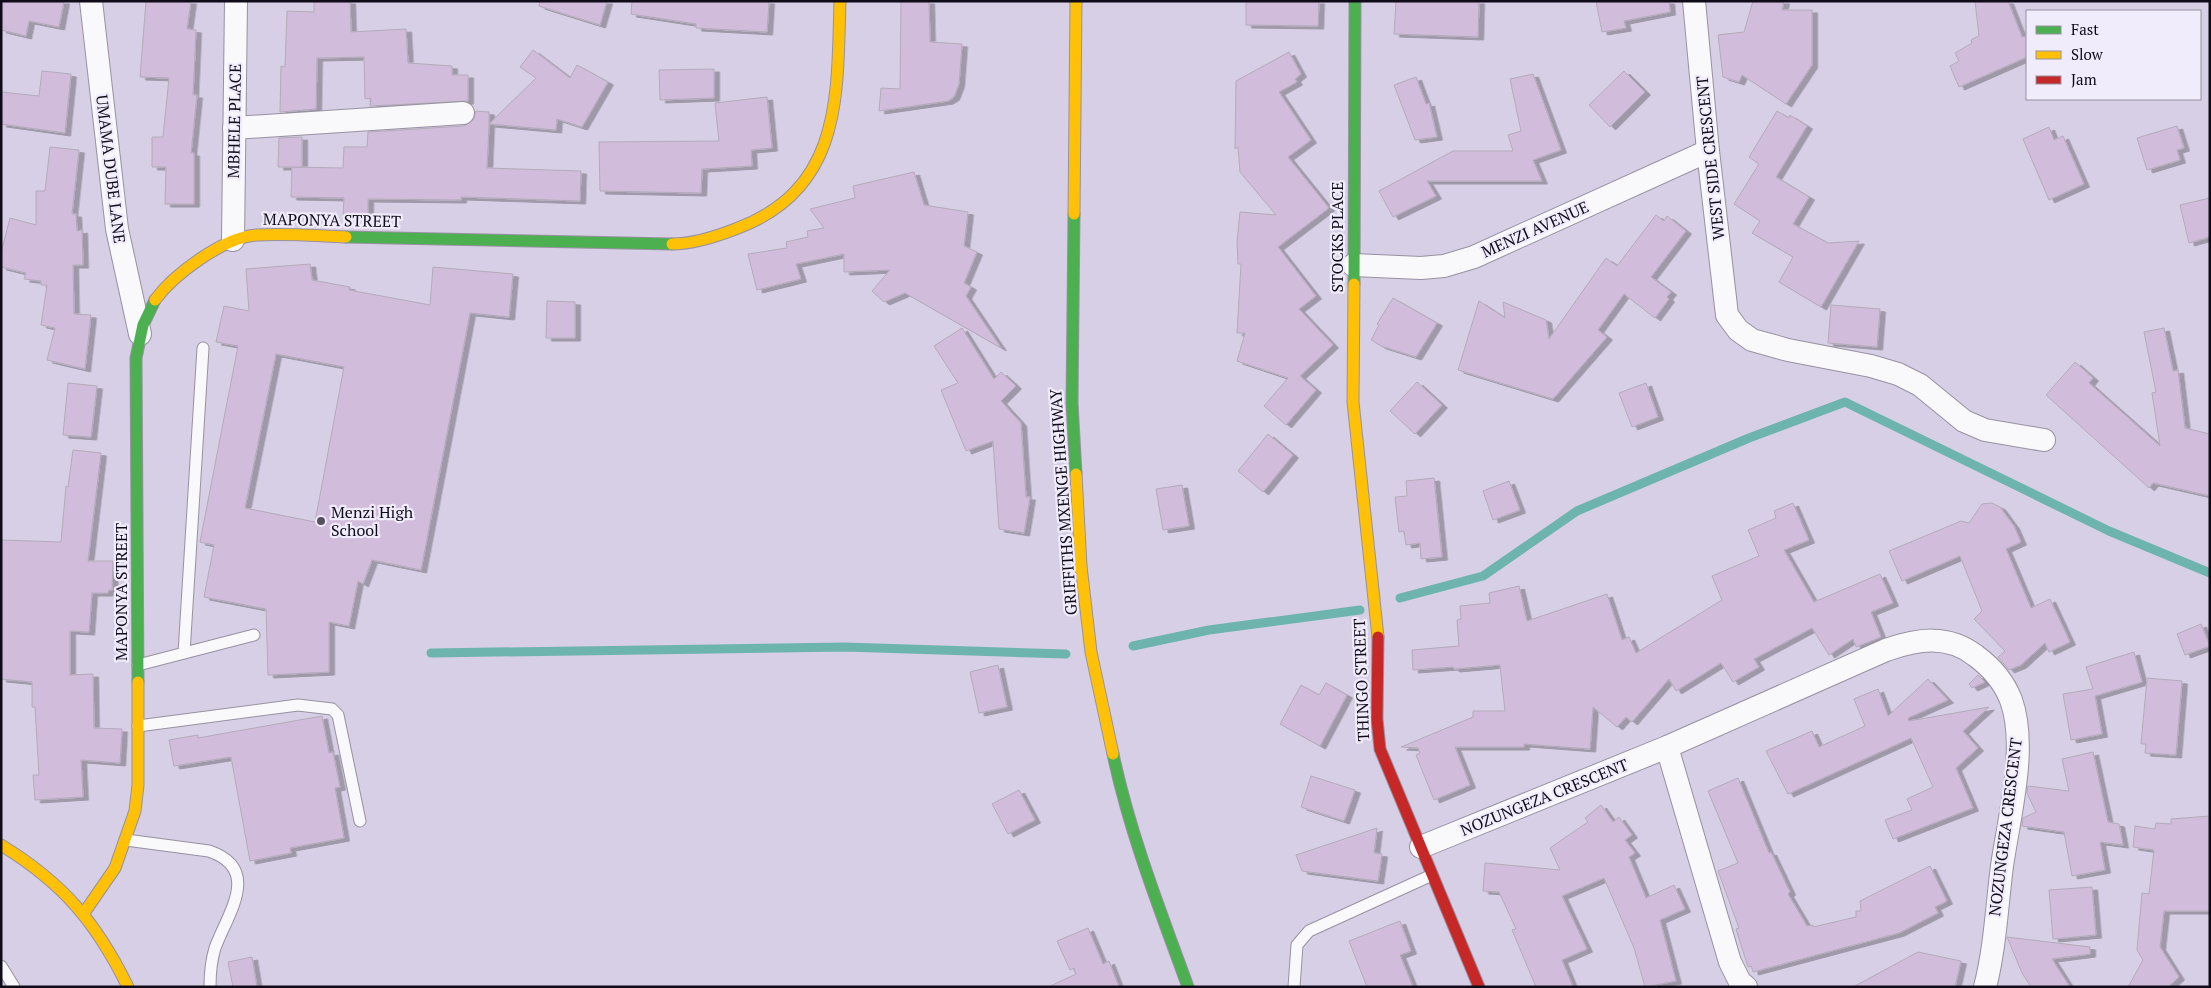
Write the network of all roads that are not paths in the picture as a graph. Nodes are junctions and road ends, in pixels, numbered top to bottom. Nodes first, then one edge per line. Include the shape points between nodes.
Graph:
1 (91, 1) edge
2 (236, 1) edge
3 (840, 1) edge
4 (1076, 1) edge
5 (1356, 1) edge
6 (1694, 1) edge
7 (463, 113) dead end
8 (234, 128) junction
9 (1708, 151) junction
10 (233, 240) junction
11 (1353, 265) junction
12 (140, 334) junction
13 (203, 348) dead end
14 (2044, 440) dead end
15 (1360, 473) joint
16 (254, 636) dead end
17 (184, 653) junction
18 (138, 664) junction
19 (138, 726) junction
20 (1667, 747) junction
21 (360, 821) dead end
22 (126, 840) junction
23 (1, 845) edge
24 (1421, 847) junction
25 (1432, 875) junction
26 (84, 913) junction
27 (1, 966) edge
28 (14, 987) edge
29 (128, 987) edge
30 (210, 987) edge
31 (1188, 987) edge
32 (1294, 987) edge
33 (1479, 987) edge
34 (1746, 987) edge
35 (1985, 987) edge

1 - 12 street, UMAMA DUBE LANE via 117,230
2 - 8 street, MBHELE PLACE
3 - 10 street, MAPONYA STREET via 838,91 822,155 785,204 752,225 720,236 677,244 276,234
4 - 31 street, GRIFFITHS MXENGE HIGHWAY via 1072,403 1081,566 1091,652 1121,792 1148,879
5 - 11 street, STOCKS PLACE
6 - 9 street, WEST SIDE CRESCENT
7 - 8 street
8 - 10 street, MBHELE PLACE
9 - 11 street, MENZI AVENUE via 1474,257 1444,266
9 - 14 street, WEST SIDE CRESCENT via 1727,315 1738,330 1752,340 1788,350 1898,374 1920,386 1964,421 1985,430
10 - 12 street, MAPONYA STREET via 178,273 147,314
11 - 15 street, STOCKS PLACE via 1353,402
12 - 18 street, MAPONYA STREET via 135,380
13 - 17 lane
15 - 24 street, THINGO STREET via 1378,636 1380,749
16 - 17 lane
17 - 18 lane
18 - 19 street, MAPONYA STREET
19 - 21 lane via 298,705 332,709 338,716
19 - 22 street, MAPONYA STREET via 138,785
20 - 24 street, NOZUNGEZA CRESCENT
20 - 34 street via 1730,962
20 - 35 street, NOZUNGEZA CRESCENT via 1911,641 1951,641 1977,657 1990,667 2010,699 2018,740
22 - 26 street, MAPONYA STREET via 115,868
22 - 30 lane via 209,851 222,855 233,864 238,877 236,894 215,948
23 - 26 street via 44,875
24 - 25 street, THINGO STREET
25 - 32 lane via 1310,931 1297,945
25 - 33 street, THINGO STREET
26 - 29 street
27 - 28 lane

